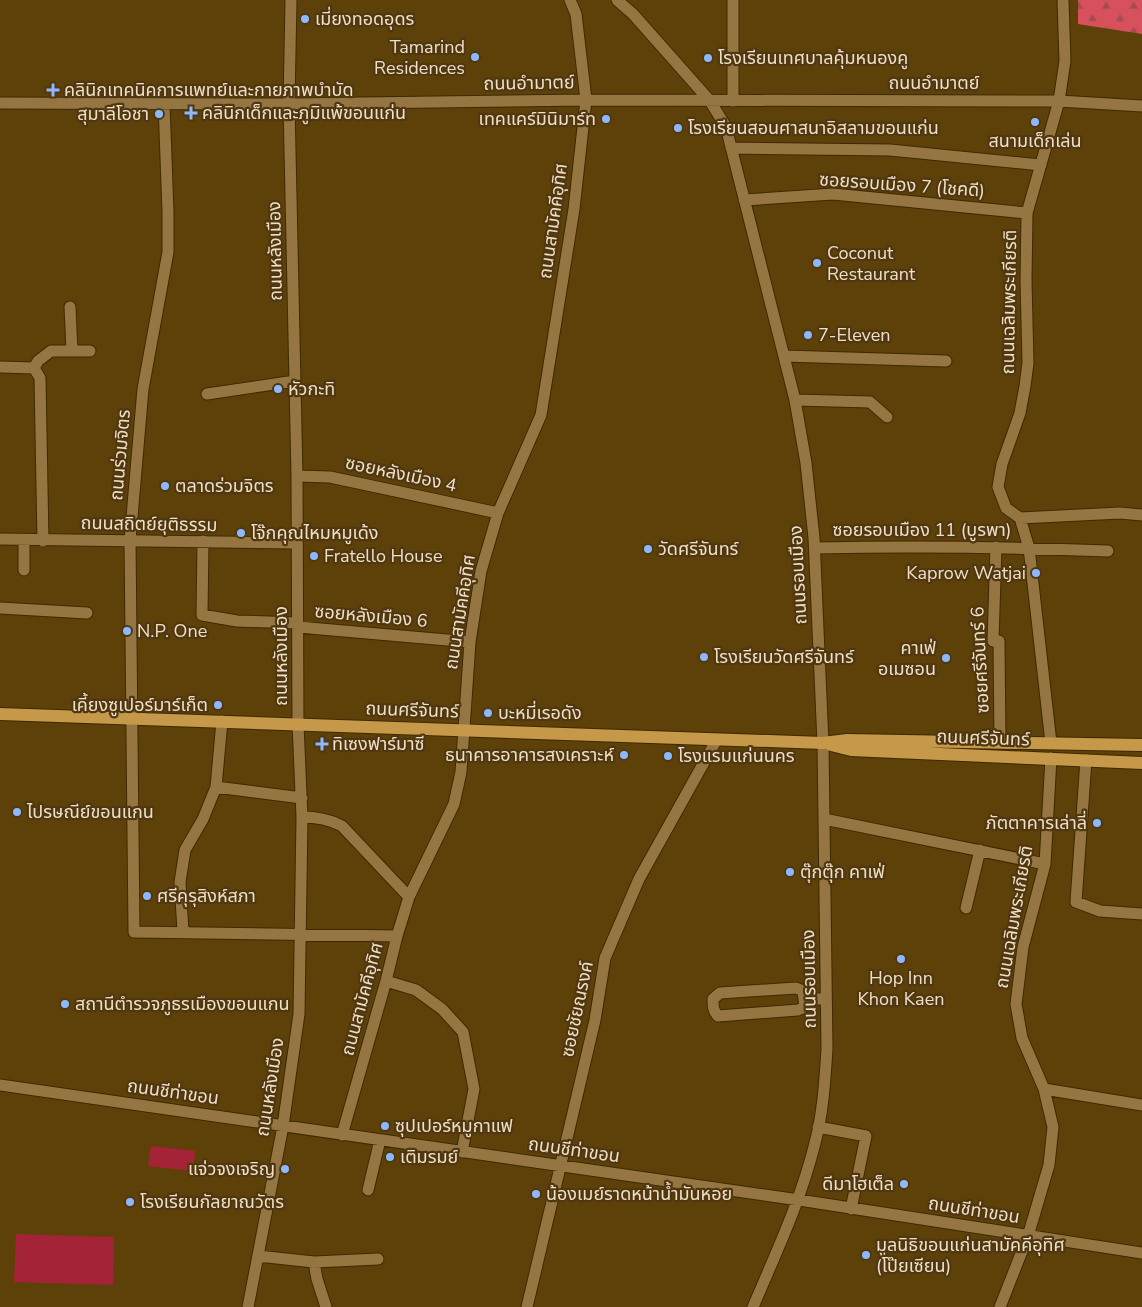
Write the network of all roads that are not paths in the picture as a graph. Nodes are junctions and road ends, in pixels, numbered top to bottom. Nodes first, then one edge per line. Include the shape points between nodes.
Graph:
1 (291, 0) edge
2 (570, 0) edge
3 (617, 0) edge
4 (733, 0) edge
5 (1063, 0) edge
6 (586, 100) junction
7 (1059, 100) junction
8 (710, 101) junction
9 (733, 101) junction
10 (0, 103) edge
11 (164, 104) junction
12 (289, 104) junction
13 (1142, 106) edge
14 (731, 148) junction
15 (1041, 165) junction
16 (744, 200) junction
17 (1027, 213) junction
18 (70, 307) dead end
19 (72, 351) junction
20 (90, 351) dead end
21 (784, 356) junction
22 (946, 361) dead end
23 (0, 367) edge
24 (34, 368) junction
25 (295, 381) junction
26 (207, 394) dead end
27 (794, 400) junction
28 (887, 417) dead end
29 (297, 476) junction
30 (498, 513) junction
31 (1142, 515) edge
32 (1020, 518) junction
33 (0, 539) edge
34 (24, 540) junction
35 (43, 540) junction
36 (130, 540) junction
37 (203, 542) junction
38 (297, 543) junction
39 (815, 548) junction
40 (996, 548) junction
41 (1028, 548) junction
42 (1108, 551) dead end
43 (24, 570) dead end
44 (0, 608) edge
45 (87, 613) dead end
46 (298, 625) junction
47 (470, 642) junction
48 (0, 714) edge
49 (133, 717) junction
50 (222, 720) junction
51 (298, 724) junction
52 (463, 730) junction
53 (717, 739) junction
54 (1000, 742) junction
55 (823, 743) junction
56 (1051, 743) junction
57 (1142, 745) edge
58 (1051, 758) junction
59 (1086, 760) junction
60 (1141, 763) edge
61 (216, 787) junction
62 (302, 798) junction
63 (302, 817) junction
64 (824, 819) junction
65 (980, 850) junction
66 (1045, 864) junction
67 (409, 897) junction
68 (966, 908) dead end
69 (1142, 914) edge
70 (183, 931) junction
71 (300, 934) junction
72 (397, 936) junction
73 (386, 981) junction
74 (804, 999) junction
75 (826, 999) junction
76 (0, 1085) edge
77 (1044, 1089) junction
78 (1142, 1105) edge
79 (283, 1126) junction
80 (818, 1127) junction
81 (342, 1135) junction
82 (380, 1140) junction
83 (462, 1152) junction
84 (559, 1165) junction
85 (368, 1190) dead end
86 (798, 1200) junction
87 (851, 1209) junction
88 (1028, 1236) junction
89 (1142, 1253) edge
90 (258, 1256) junction
91 (378, 1259) dead end
92 (314, 1262) junction
93 (248, 1307) edge
94 (326, 1307) edge
95 (527, 1307) edge
96 (754, 1307) edge
97 (1000, 1307) edge

1 - 12 street, ถนนหลังเมือง
2 - 6 street, ถนนสามัคคีอุทิศ via 576,14
3 - 8 street, ถนนรอบเมือง
4 - 9 street
5 - 7 street, ถนนเฉลิมพระเกียรติ via 1065,60
6 - 8 street, ถนนอำมาตย์
6 - 12 street, ถนนอำมาตย์
6 - 30 street, ถนนสามัคคีอุทิศ via 574,209 541,415
7 - 9 street, ถนนอำมาตย์
7 - 13 street, ถนนอำมาตย์
7 - 15 street, ถนนเฉลิมพระเกียรติ
8 - 9 street, ถนนอำมาตย์
8 - 14 street, ถนนรอบเมือง via 726,127
10 - 11 street, ถนนอำมาตย์
11 - 12 street, ถนนอำมาตย์
11 - 36 street, ถนนร่วมจิตร via 168,252 143,389
12 - 25 street, ถนนหลังเมือง
14 - 15 street via 890,150
14 - 16 street, ถนนรอบเมือง
15 - 17 street, ถนนเฉลิมพระเกียรติ
16 - 17 street, ซอยรอบเมือง 7 (โชคดี) via 833,194
16 - 21 street, ถนนรอบเมือง
17 - 32 street, ถนนเฉลิมพระเกียรติ via 1028,363 1020,413 1002,464 998,487 1006,508
18 - 19 street
19 - 20 street
19 - 24 street via 51,351
21 - 22 street
21 - 27 street, ถนนรอบเมือง
23 - 24 street
24 - 35 street via 40,378
25 - 26 street
25 - 29 street, ถนนหลังเมือง
27 - 28 street via 870,402
27 - 39 street, ถนนรอบเมือง via 806,463
29 - 30 street, ซอยหลังเมือง 4 via 330,477
29 - 38 street, ถนนหลังเมือง
30 - 47 street, ถนนสามัคคีอุทิศ via 481,571
31 - 32 street via 1120,513
32 - 41 street, ถนนเฉลิมพระเกียรติ
33 - 34 street, ถนนสถิตย์ยุติธรรม
34 - 35 street, ถนนสถิตย์ยุติธรรม
34 - 43 street
35 - 36 street, ถนนสถิตย์ยุติธรรม
36 - 37 street, ถนนสถิตย์ยุติธรรม
36 - 49 street, ถนนร่วมจิตร
37 - 38 street, ถนนสถิตย์ยุติธรรม
37 - 46 street, ซอยหลังเมือง 6 via 202,615
38 - 46 street, ถนนหลังเมือง
39 - 40 street, ซอยรอบเมือง 11 (บูรพา)
39 - 55 street, ถนนรอบเมือง
40 - 41 street, ซอยรอบเมือง 11 (บูรพา)
40 - 54 street, ซอยศรีจันทร์ 6 via 993,641 999,641
41 - 42 street, ซอยรอบเมือง 11 (บูรพา)
41 - 56 street, ถนนเฉลิมพระเกียรติ
44 - 45 street
46 - 47 street, ซอยหลังเมือง 6
46 - 51 street, ถนนหลังเมือง
47 - 52 street, ถนนสามัคคีอุทิศ
48 - 49 main road, ถนนศรีจันทร์
49 - 50 main road, ถนนศรีจันทร์
49 - 70 street, ถนนร่วมจิตร via 134,932
50 - 51 main road, ถนนศรีจันทร์
50 - 61 street
51 - 52 main road, ถนนศรีจันทร์
51 - 62 street, ถนนหลังเมือง
52 - 53 main road, ถนนศรีจันทร์
52 - 67 street, ถนนสามัคคีอุทิศ via 461,772 454,804
53 - 55 main road, ถนนศรีจันทร์
53 - 84 street, ซอยชัยณรงค์ via 639,879 605,958 595,1020
54 - 55 main road, ถนนศรีจันทร์ via 847,740
54 - 56 main road, ถนนศรีจันทร์
55 - 58 main road, ถนนศรีจันทร์ via 851,750
55 - 64 street, ถนนรอบเมือง
56 - 57 main road, ถนนศรีจันทร์
57 - 60 main road
58 - 59 main road, ถนนศรีจันทร์
58 - 66 street, ถนนเฉลิมพระเกียรติ
59 - 60 main road, ถนนศรีจันทร์
59 - 69 street via 1076,902 1100,911
61 - 62 street
61 - 70 street via 185,850 180,882
62 - 63 street, ถนนหลังเมือง
63 - 67 street via 332,820 342,826
63 - 71 street, ถนนหลังเมือง
64 - 65 street
64 - 75 street, ถนนรอบเมือง
65 - 66 street
65 - 68 street
66 - 77 street, ถนนเฉลิมพระเกียรติ via 1023,948 1016,1004 1022,1038
67 - 72 street, ถนนสามัคคีอุทิศ
70 - 71 street
71 - 72 street
71 - 79 street, ถนนหลังเมือง via 299,1014
72 - 73 street, ถนนสามัคคีอุทิศ
73 - 81 street, ถนนสามัคคีอุทิศ
73 - 83 street via 416,990 442,1009 463,1032 474,1089
74 - 74 street via 804,1007 798,1010 718,1016 713,1006 713,999 720,993 796,988 803,991
74 - 75 street
75 - 80 street, ถนนรอบเมือง via 827,1049
76 - 79 street, ถนนชีท่าขอน
77 - 78 street
77 - 88 street, ถนนเฉลิมพระเกียรติ via 1053,1127 1050,1165
79 - 81 street, ถนนชีท่าขอน
79 - 90 street, ถนนหลังเมือง
80 - 86 street, ถนนรอบเมือง
80 - 87 street via 866,1136
81 - 82 street, ถนนชีท่าขอน
82 - 83 street, ถนนชีท่าขอน
82 - 85 street
83 - 84 street, ถนนชีท่าขอน
84 - 86 street, ถนนชีท่าขอน
84 - 95 street, ซอยชัยณรงค์
86 - 87 street, ถนนชีท่าขอน
86 - 96 street, ถนนรอบเมือง
87 - 88 street, ถนนชีท่าขอน
88 - 89 street, ถนนชีท่าขอน
88 - 97 street, ถนนเฉลิมพระเกียรติ
90 - 92 street
90 - 93 street, ถนนหลังเมือง
91 - 92 street
92 - 94 street

